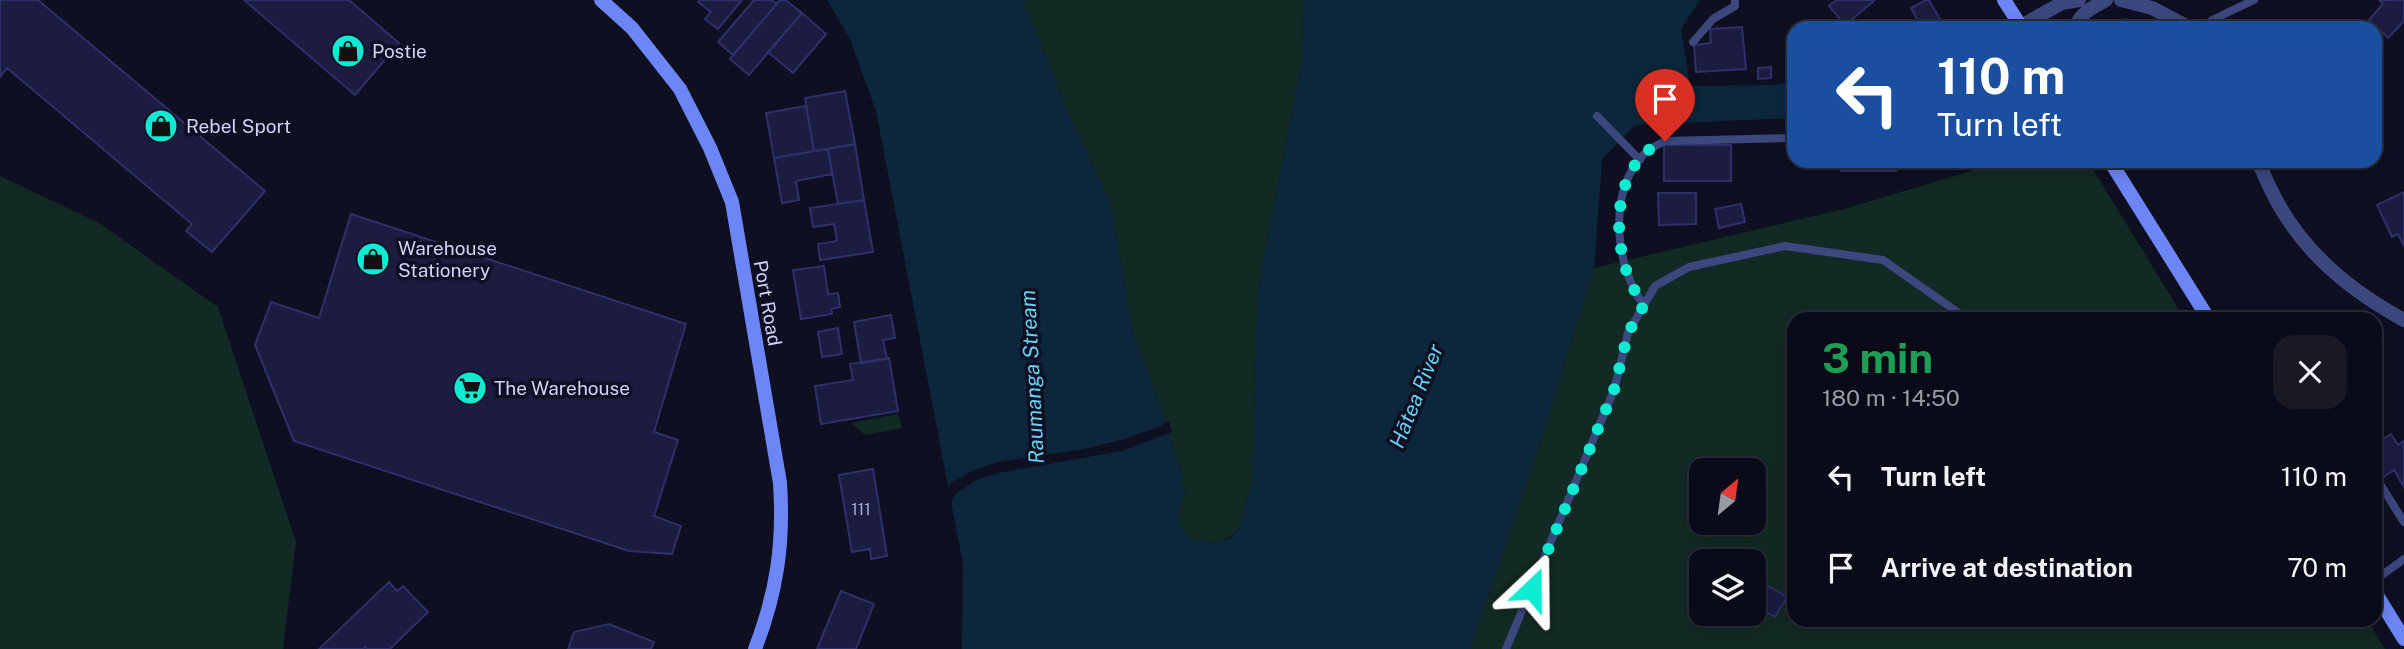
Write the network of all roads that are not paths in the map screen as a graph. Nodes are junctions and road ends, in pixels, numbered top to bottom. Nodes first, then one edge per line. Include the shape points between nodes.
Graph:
1 (601, 0) edge
2 (1735, 0) edge
3 (2004, 0) edge
4 (2078, 0) edge
5 (2106, 0) edge
6 (2121, 0) edge
7 (2254, 0) edge
8 (2018, 21) edge
9 (2032, 21) edge
10 (2078, 21) edge
11 (2177, 21) edge
12 (2211, 21) edge
13 (1693, 42) dead end
14 (1597, 116) dead end
15 (1787, 138) edge
16 (1640, 160) junction
17 (2114, 168) edge
18 (2261, 168) edge
19 (1644, 305) junction
20 (1957, 312) edge
21 (2204, 312) edge
22 (2404, 320) edge
23 (2382, 487) edge
24 (2404, 522) edge
25 (2404, 559) edge
26 (2382, 575) edge
27 (2382, 603) edge
28 (2404, 639) edge
29 (755, 649) edge
30 (1506, 649) edge

1 - 29 main road, Port Road via 632,28 680,89 732,202 782,512 779,569
2 - 13 lane via 1735,6 1713,19
3 - 8 main road
4 - 9 street via 2062,3
5 - 10 street
6 - 11 street
7 - 12 lane
14 - 16 lane
15 - 16 lane via 1665,141
16 - 19 lane via 1623,195 1618,226 1623,267
17 - 21 main road
18 - 22 street via 2279,205 2318,258
19 - 20 lane via 1655,286 1689,267 1785,246 1883,260
19 - 30 lane via 1628,333 1614,390
23 - 24 lane
25 - 26 lane
27 - 28 main road

